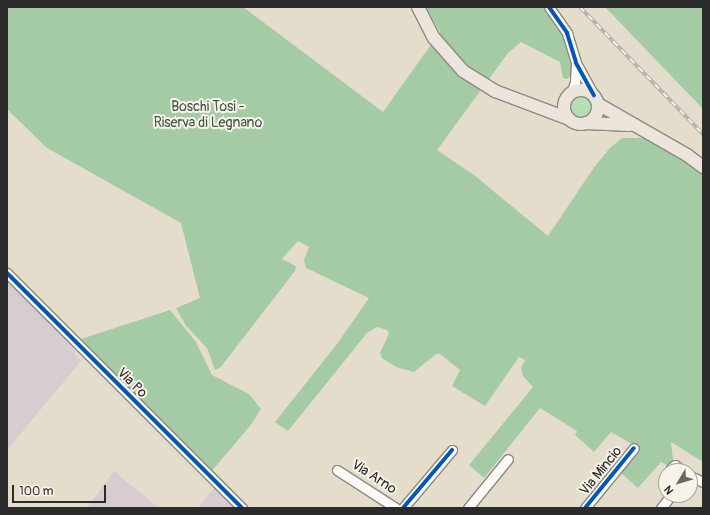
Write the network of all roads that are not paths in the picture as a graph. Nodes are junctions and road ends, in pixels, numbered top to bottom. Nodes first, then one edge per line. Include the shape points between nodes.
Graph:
1 (418, 7) edge
2 (549, 7) edge
3 (576, 63) junction
4 (568, 97) junction
5 (596, 100) junction
6 (539, 106) junction
7 (569, 119) junction
8 (586, 123) junction
9 (634, 126) junction
10 (703, 167) edge
11 (8, 275) edge
12 (634, 448) dead end
13 (452, 450) dead end
14 (508, 459) dead end
15 (337, 470) dead end
16 (242, 508) edge
17 (396, 508) edge
18 (403, 508) edge
19 (468, 508) edge
20 (585, 508) edge

1 - 6 main road via 434,38 463,71 496,91
2 - 3 street via 567,33
3 - 4 street via 575,82
3 - 5 street
4 - 5 main road via 580,89
4 - 6 main road
4 - 7 main road via 564,111
5 - 8 main road via 597,114
5 - 9 main road
6 - 7 main road
7 - 8 main road via 577,123
8 - 9 main road via 613,122
9 - 10 main road via 687,154
11 - 16 street, Via Po
12 - 20 street, Via Mincio
13 - 18 street
14 - 19 street
15 - 17 street, Via Arno

